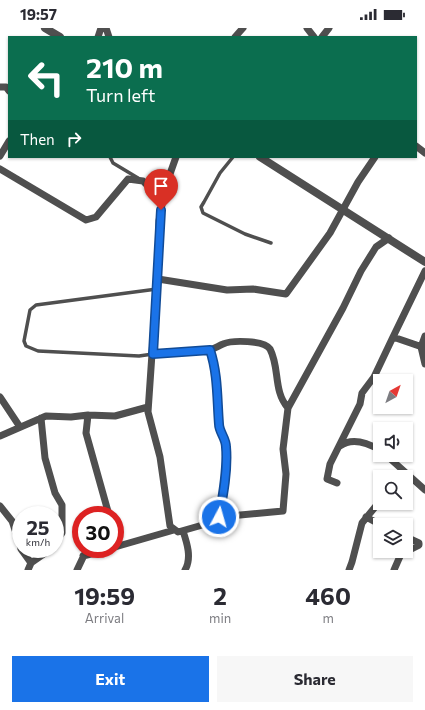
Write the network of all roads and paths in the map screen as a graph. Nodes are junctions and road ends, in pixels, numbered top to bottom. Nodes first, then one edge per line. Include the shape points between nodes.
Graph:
1 (45, 28) edge
2 (243, 28) edge
3 (329, 28) edge
4 (58, 36) edge
5 (236, 36) edge
6 (323, 36) edge
7 (8, 143) edge
8 (417, 147) edge
9 (425, 153) edge
10 (0, 156) edge
11 (110, 158) edge
12 (176, 158) edge
13 (232, 158) edge
14 (262, 158) edge
15 (374, 158) edge
16 (0, 169) edge
17 (143, 181) junction
18 (162, 200) junction
19 (344, 209) junction
20 (389, 238) junction
21 (271, 244) dead end
22 (425, 262) edge
23 (425, 271) edge
24 (158, 279) junction
25 (156, 289) junction
26 (393, 336) junction
27 (425, 336) edge
28 (423, 347) edge
29 (210, 350) junction
30 (153, 354) junction
31 (425, 364) edge
32 (0, 397) edge
33 (148, 407) junction
34 (288, 408) junction
35 (88, 415) junction
36 (41, 418) junction
37 (20, 427) junction
38 (0, 436) edge
39 (373, 446) edge
40 (339, 447) junction
41 (392, 462) edge
42 (398, 470) edge
43 (413, 482) edge
44 (337, 483) dead end
45 (425, 490) edge
46 (0, 506) edge
47 (62, 506) edge
48 (106, 506) edge
49 (373, 509) edge
50 (219, 517) junction
51 (366, 517) junction
52 (373, 521) edge
53 (12, 522) edge
54 (174, 530) junction
55 (183, 530) junction
56 (413, 541) edge
57 (124, 544) edge
58 (413, 548) edge
59 (27, 558) edge
60 (38, 558) edge
61 (82, 558) edge
62 (398, 558) edge
63 (31, 563) junction
64 (28, 570) edge
65 (77, 570) edge
66 (186, 570) edge
67 (349, 570) edge
68 (394, 570) edge

1 - 4 street
2 - 5 street
3 - 6 street
7 - 10 street
8 - 9 street
11 - 17 lane via 113,163
12 - 18 street
13 - 21 lane via 220,173 201,207 203,213
14 - 19 street
15 - 19 street
16 - 17 street via 86,220 96,217 126,181
17 - 18 street
18 - 24 street
19 - 20 street
19 - 24 street via 313,259 286,294 227,290
20 - 22 street
20 - 34 street via 376,247 361,271
23 - 26 street
24 - 25 street
25 - 30 street
25 - 30 lane via 36,305 30,310 24,341 26,346 38,351 139,356
26 - 28 street
26 - 40 street via 374,377 362,393 360,404
27 - 28 street
28 - 31 street
29 - 30 street
29 - 34 street via 236,342 256,342 269,348 282,399
29 - 50 street via 215,371 219,428 225,438 226,447
30 - 33 street
32 - 37 street
33 - 35 street via 115,416
33 - 54 street via 149,420 160,457 170,526
34 - 50 street via 283,449 286,474 283,511
35 - 36 street via 50,415
35 - 48 street via 86,433
36 - 37 street
36 - 47 street via 45,458 55,493
37 - 38 street
39 - 40 street via 347,441
40 - 44 street via 327,473 327,479
41 - 42 street
43 - 45 street
46 - 53 street
49 - 51 street
50 - 55 street via 214,522
51 - 52 street
51 - 67 street
54 - 55 street
54 - 57 street
55 - 66 street via 188,550 189,564
56 - 58 street via 419,545
59 - 63 street
60 - 63 street
61 - 65 street
62 - 68 street
63 - 64 street

